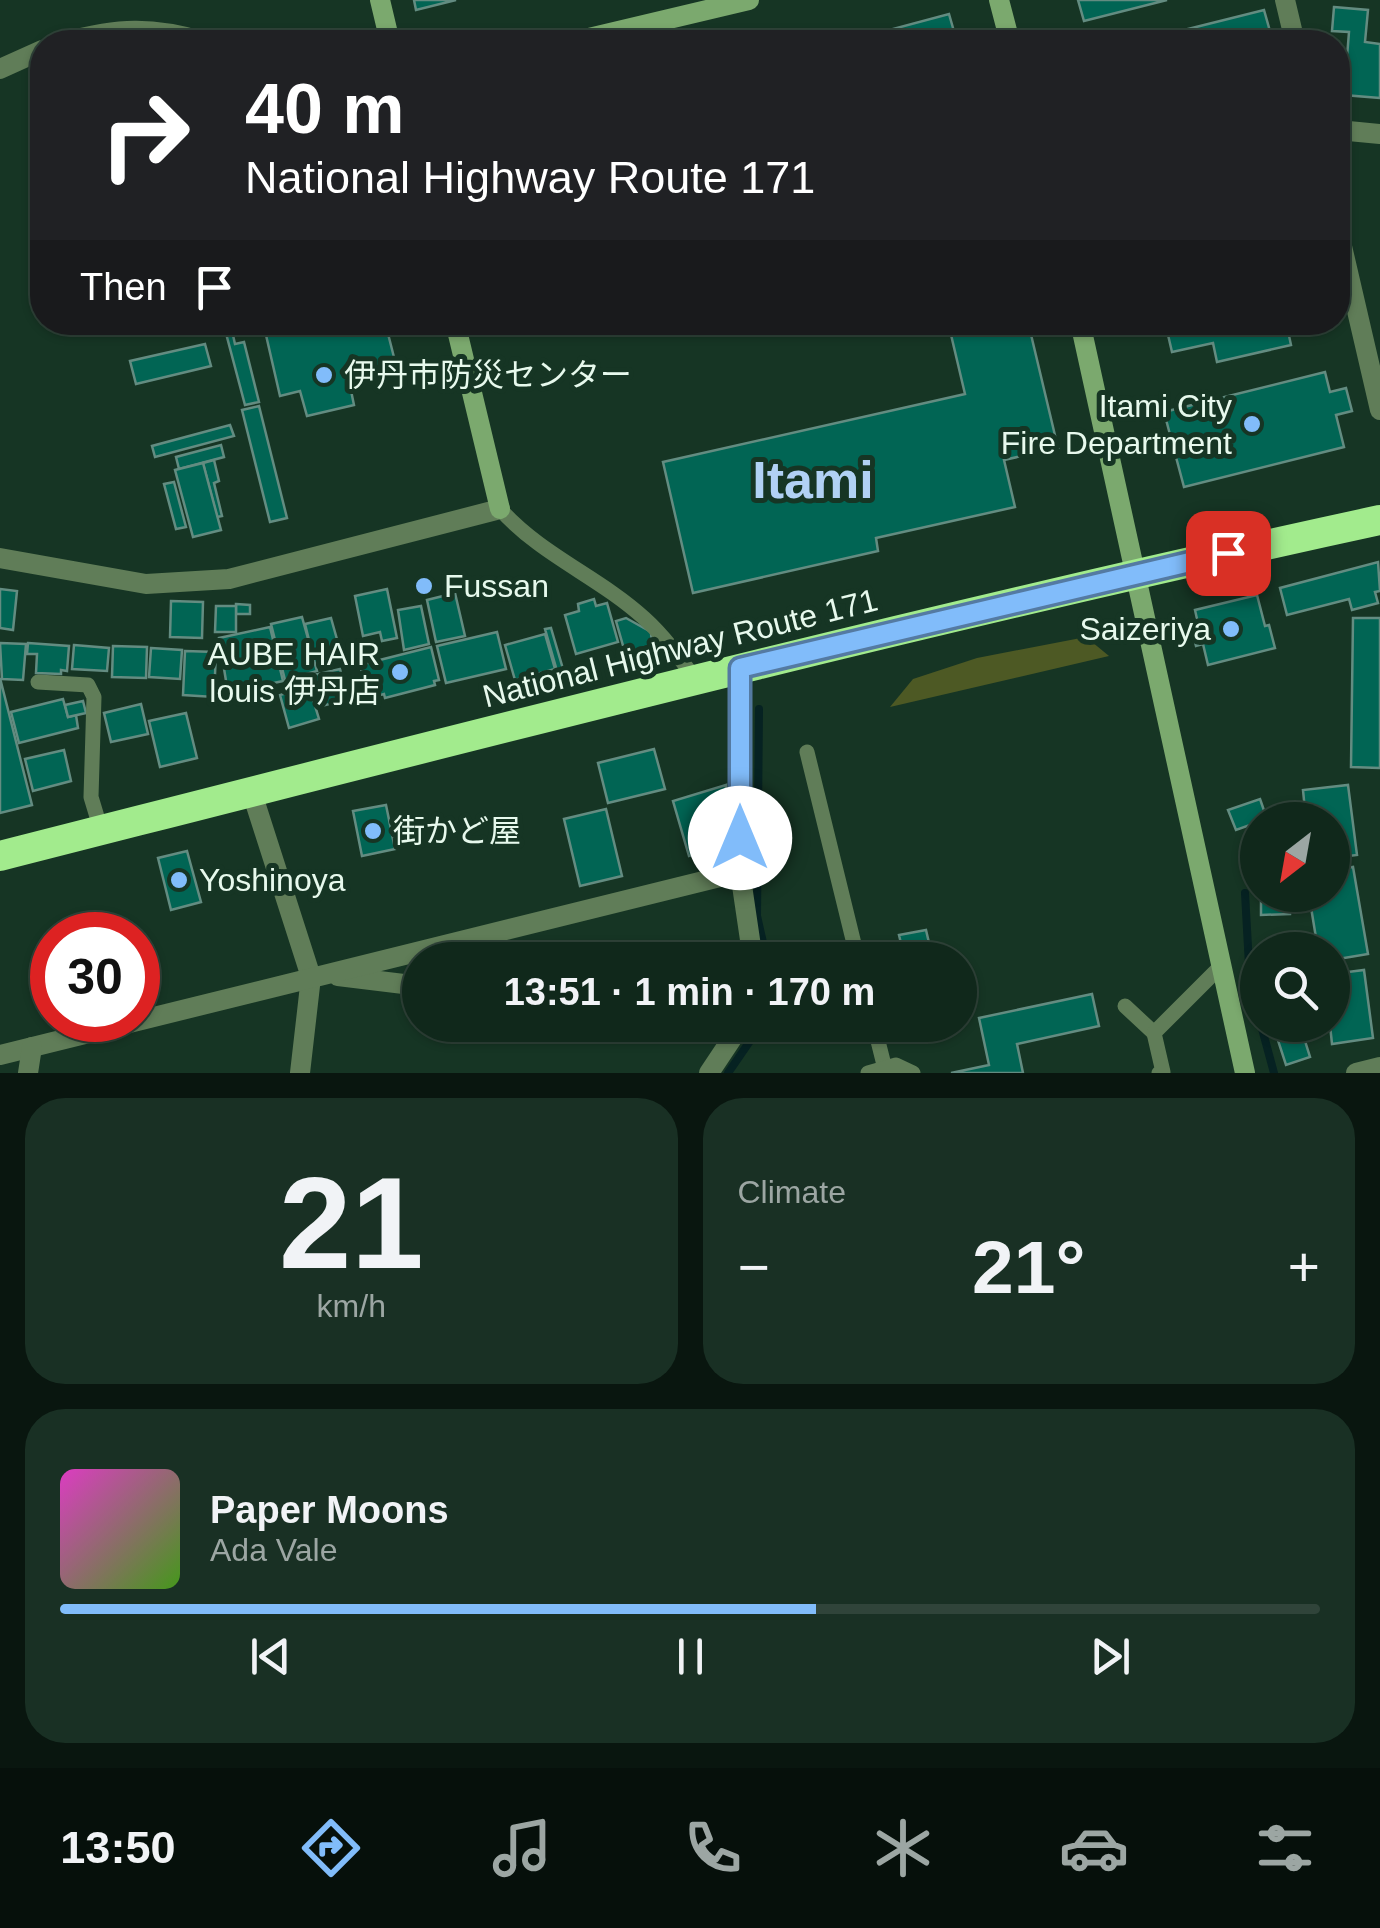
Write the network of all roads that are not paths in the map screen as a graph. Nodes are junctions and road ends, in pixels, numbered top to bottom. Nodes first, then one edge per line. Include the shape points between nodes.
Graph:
1 (380, 0) edge
2 (750, 0) edge
3 (1000, 0) edge
4 (1285, 0) edge
5 (387, 30) edge
6 (623, 30) edge
7 (1007, 30) edge
8 (1291, 30) edge
9 (30, 55) edge
10 (0, 69) edge
11 (1350, 131) edge
12 (1380, 134) edge
13 (1350, 281) edge
14 (458, 335) edge
15 (1083, 335) edge
16 (1380, 410) edge
17 (500, 509) junction
18 (1380, 520) edge
19 (0, 558) edge
20 (1134, 573) junction
21 (740, 668) junction
22 (695, 679) junction
23 (38, 682) dead end
24 (808, 752) dead end
25 (250, 790) junction
26 (102, 830) junction
27 (0, 856) edge
28 (740, 872) junction
29 (750, 942) edge
30 (854, 942) edge
31 (1221, 966) junction
32 (318, 976) junction
33 (402, 984) edge
34 (1125, 1006) dead end
35 (1154, 1033) junction
36 (730, 1042) edge
37 (875, 1042) edge
38 (32, 1047) junction
39 (0, 1055) edge
40 (1380, 1067) edge
41 (876, 1071) edge
42 (28, 1073) edge
43 (300, 1073) edge
44 (709, 1073) edge
45 (913, 1073) edge
46 (1163, 1073) edge
47 (1245, 1073) edge
48 (1356, 1073) edge

1 - 5 street
2 - 6 street
3 - 7 street
4 - 8 street
9 - 10 street
11 - 12 street
13 - 16 street
14 - 17 street
15 - 20 street
17 - 19 street via 229,580 146,584
17 - 22 lane via 524,535 643,617
18 - 20 highway, National Highway Route 171
20 - 21 highway, National Highway Route 171
20 - 31 street
21 - 22 highway, National Highway Route 171
21 - 28 street
22 - 25 highway, National Highway Route 171
23 - 26 lane via 88,685 94,697 90,797
24 - 30 lane
25 - 26 highway, National Highway Route 171
25 - 32 street
26 - 27 highway, National Highway Route 171
28 - 29 street
28 - 32 street
31 - 35 lane
31 - 47 street
32 - 33 street
32 - 38 street
32 - 43 street
34 - 35 lane
35 - 46 lane
36 - 44 street
37 - 41 lane
38 - 39 street
38 - 42 street
40 - 48 street
41 - 45 lane via 896,1065

